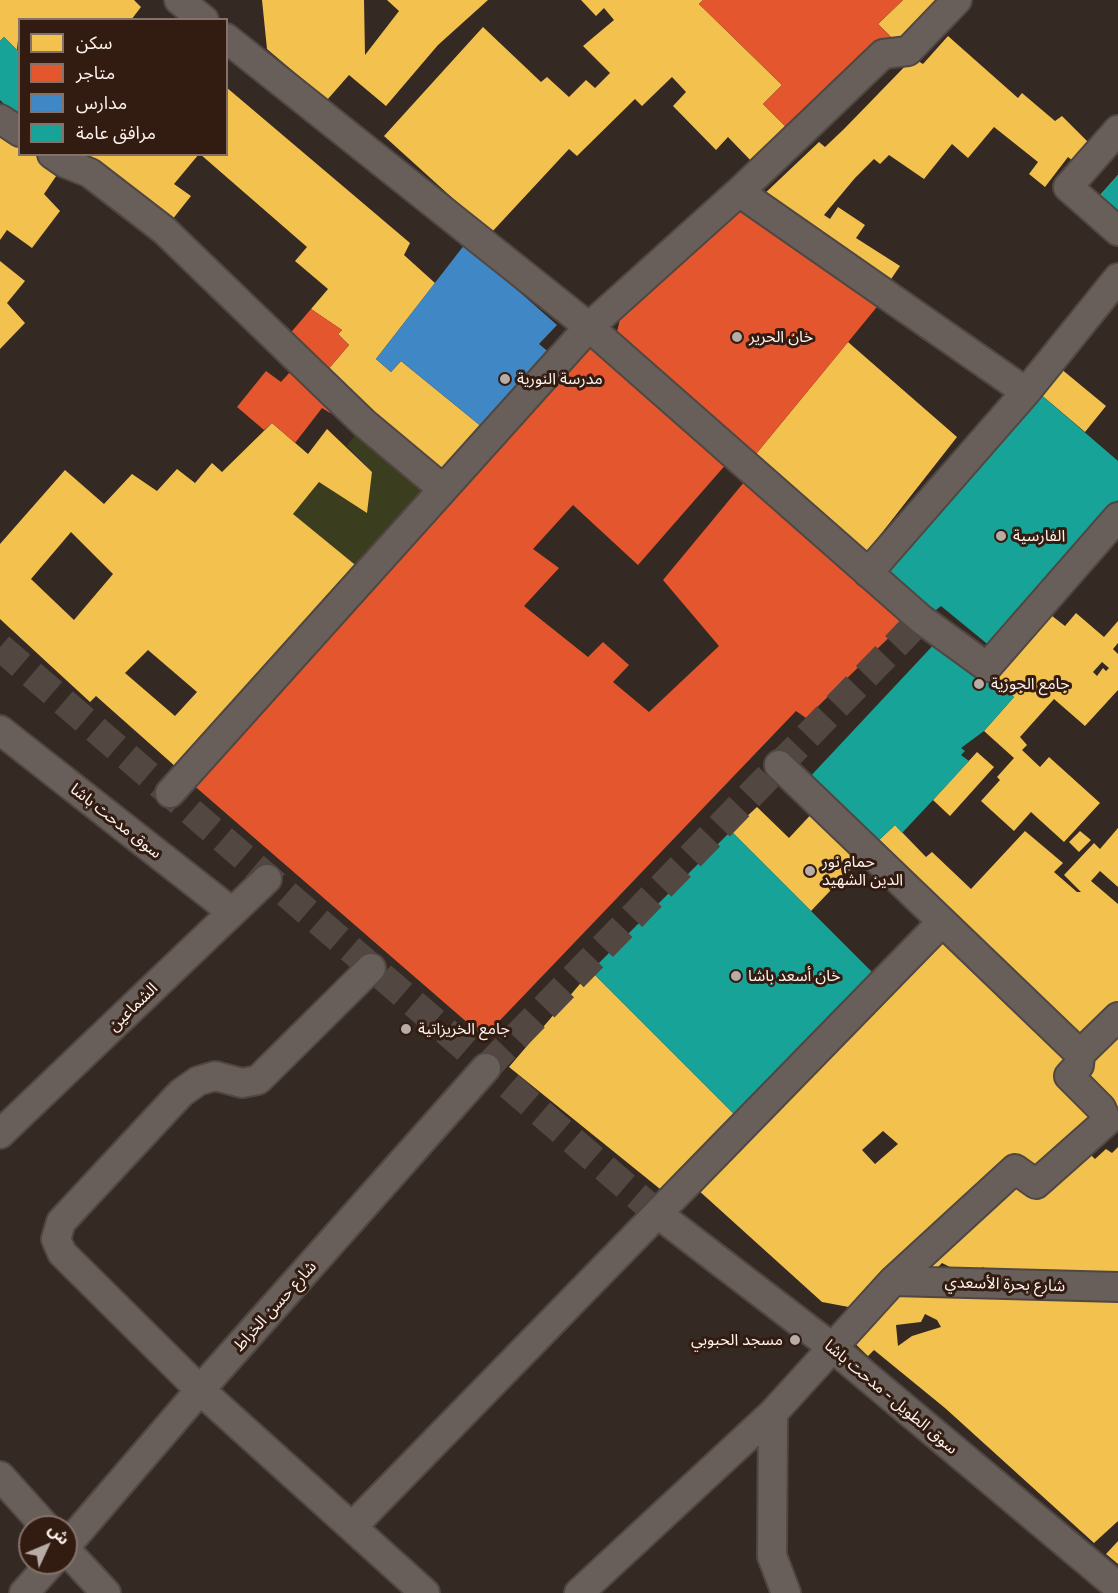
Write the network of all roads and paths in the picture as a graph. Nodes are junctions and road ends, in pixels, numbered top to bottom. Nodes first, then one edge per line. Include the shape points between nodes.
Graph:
1 (179, 0) edge
2 (957, 0) edge
3 (202, 18) edge
4 (228, 40) edge
5 (0, 119) edge
6 (1118, 130) edge
7 (18, 131) edge
8 (54, 156) edge
9 (739, 192) junction
10 (1118, 231) edge
11 (1118, 278) edge
12 (589, 327) junction
13 (1026, 392) junction
14 (443, 489) junction
15 (1118, 517) edge
16 (868, 573) junction
17 (0, 730) edge
18 (779, 765) dead end
19 (170, 793) dead end
20 (267, 879) dead end
21 (232, 912) junction
22 (942, 922) junction
23 (371, 968) dead end
24 (1118, 1017) edge
25 (1080, 1054) junction
26 (486, 1068) tunnel mouth
27 (0, 1134) edge
28 (658, 1214) junction
29 (893, 1281) junction
30 (1118, 1287) edge
31 (833, 1348) junction
32 (200, 1390) junction
33 (773, 1413) junction
34 (0, 1476) edge
35 (35, 1515) edge
36 (352, 1527) junction
37 (78, 1534) edge
38 (78, 1562) edge
39 (40, 1575) edge
40 (1118, 1587) edge
41 (24, 1593) edge
42 (106, 1593) edge
43 (424, 1593) edge
44 (579, 1593) edge
45 (786, 1593) edge

1 - 3 street
2 - 9 street via 908,51 883,54
4 - 12 street
5 - 7 street
6 - 10 street via 1068,187
8 - 14 street via 64,164 90,173 164,230 364,423
9 - 12 street
9 - 13 street
11 - 13 street
12 - 14 street
12 - 16 street
13 - 16 street
14 - 19 street
15 - 16 street via 987,667 921,619
17 - 21 street, سوق مدحت باشا
18 - 22 street
20 - 21 street, الشماعين
21 - 27 street, الشماعين
22 - 25 street
22 - 28 street
23 - 32 street via 258,1080 242,1083 215,1076 198,1081 181,1093 57,1230 62,1253
24 - 25 street
25 - 29 street via 1079,1065 1069,1076 1101,1108 1107,1121 1036,1184 1014,1169
26 - 32 street, شارع حسن الخراط
28 - 31 street, سوق الطويل - مدحت باشا
28 - 36 street
29 - 30 street, شارع بحرة الأسعدي
29 - 31 street
31 - 33 street
31 - 40 street, سوق الطويل - مدحت باشا
32 - 36 street
32 - 37 street, شارع حسن الخراط
33 - 44 street
33 - 45 street via 772,1556
34 - 35 street
36 - 43 street
38 - 42 street
39 - 41 street

